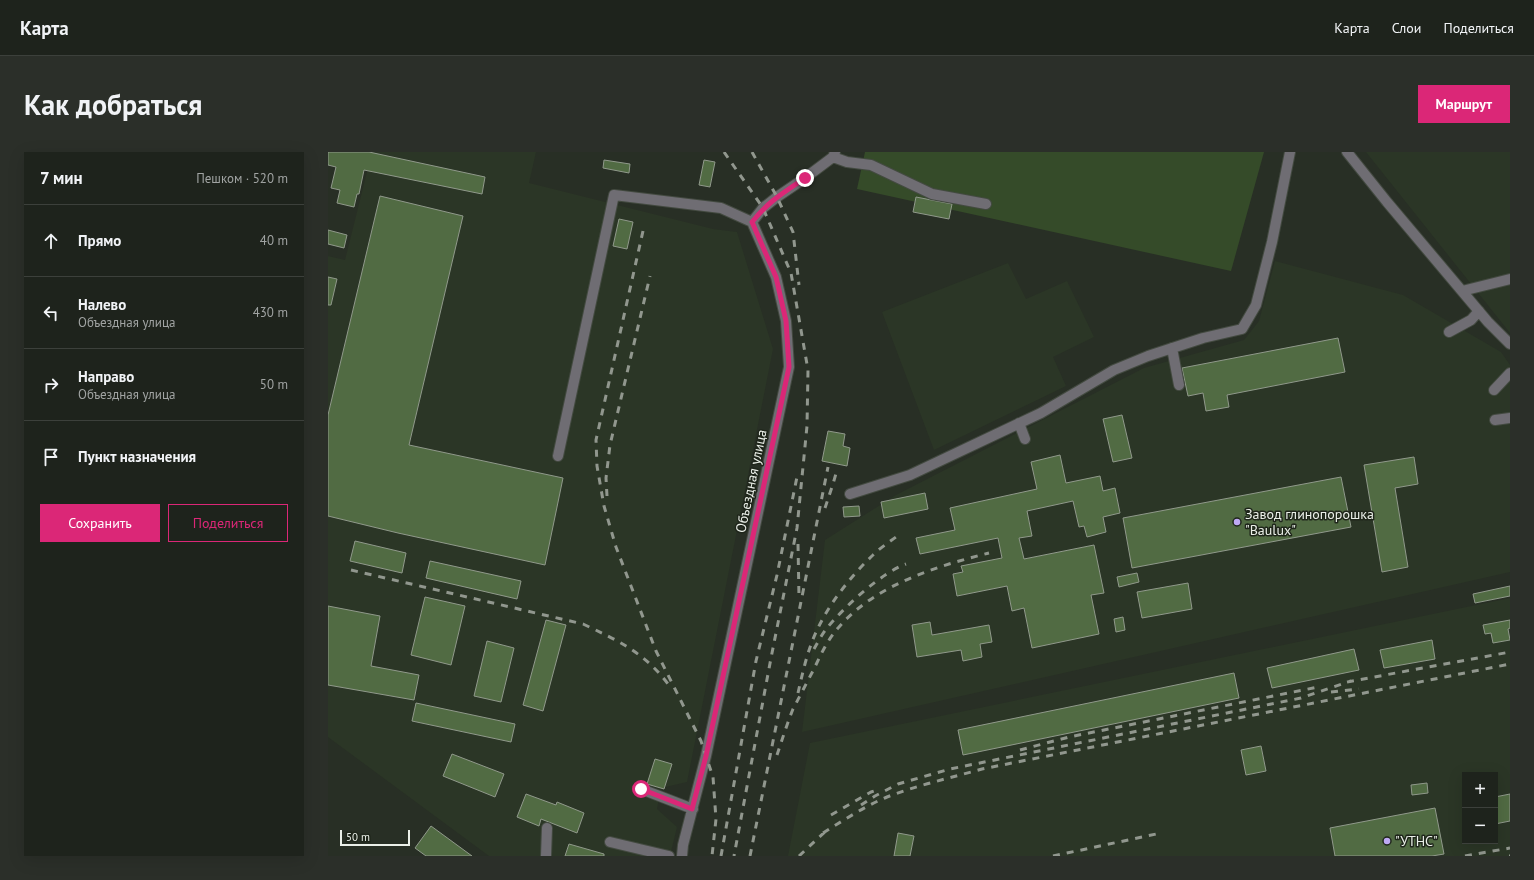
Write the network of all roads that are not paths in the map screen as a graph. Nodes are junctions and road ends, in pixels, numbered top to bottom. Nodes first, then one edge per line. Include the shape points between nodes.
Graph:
1 (1290, 152) edge
2 (1347, 152) edge
3 (834, 154) edge
4 (986, 204) dead end
5 (752, 222) junction
6 (1510, 279) edge
7 (1462, 291) junction
8 (1479, 311) junction
9 (1448, 332) dead end
10 (1510, 344) edge
11 (1172, 348) junction
12 (1510, 373) edge
13 (1179, 386) dead end
14 (1494, 390) dead end
15 (1510, 418) edge
16 (1495, 420) dead end
17 (1019, 424) junction
18 (1025, 439) dead end
19 (558, 456) dead end
20 (850, 494) dead end
21 (641, 789) dead end
22 (692, 809) junction
23 (547, 828) dead end
24 (610, 842) dead end
25 (546, 856) edge
26 (669, 856) edge
27 (682, 856) edge

1 - 11 street via 1256,305 1242,328
2 - 7 street
3 - 4 street via 847,162 871,165 932,194
3 - 5 street via 805,178 776,197
5 - 19 street via 721,208 614,195
5 - 22 street, Объездная улица via 776,277 786,321 789,367 706,756
6 - 7 street
7 - 8 street
8 - 9 street via 1471,320
8 - 10 street
11 - 13 street
11 - 17 street via 1114,370
12 - 14 street
15 - 16 street
17 - 18 street
17 - 20 street via 910,475
21 - 22 street
22 - 27 street, Объездная улица
23 - 25 street
24 - 26 street

